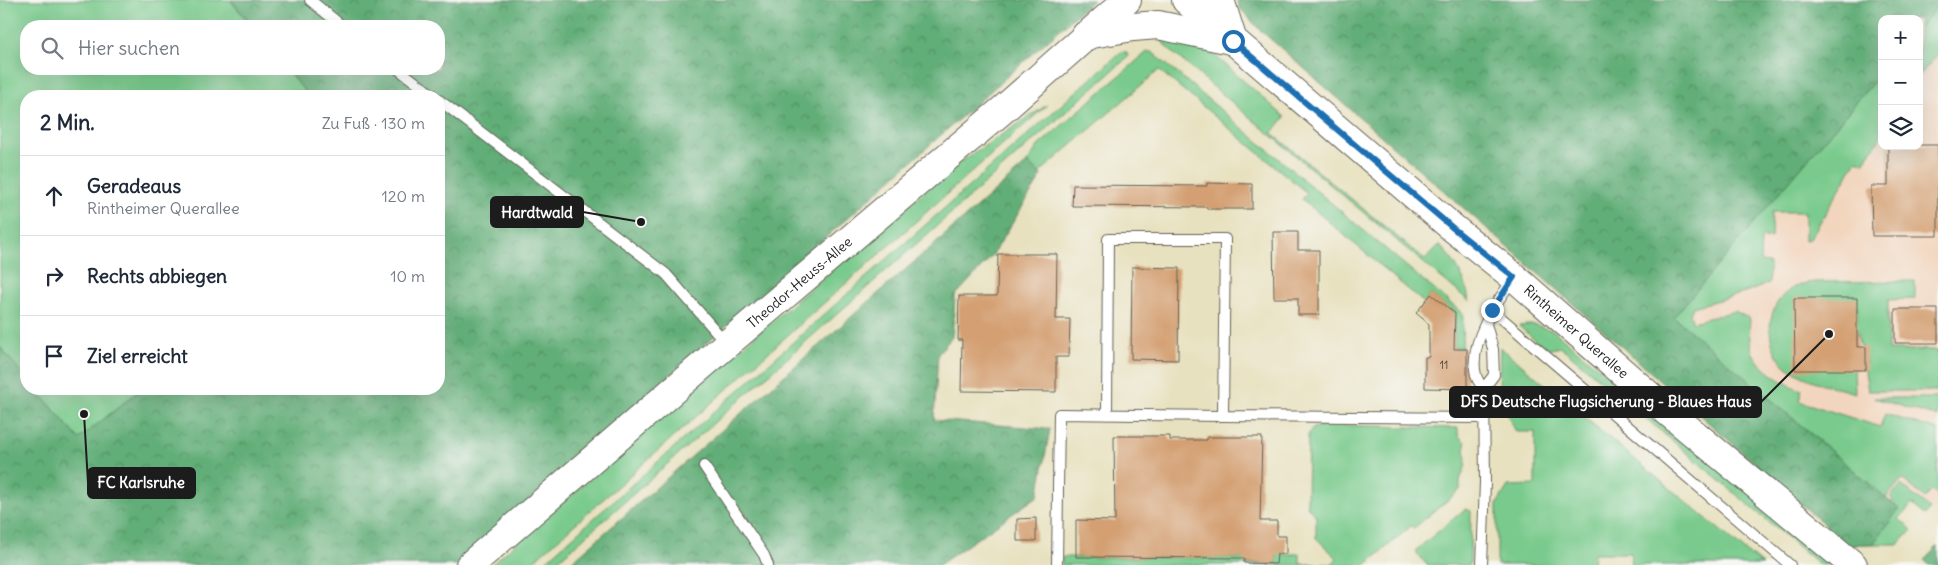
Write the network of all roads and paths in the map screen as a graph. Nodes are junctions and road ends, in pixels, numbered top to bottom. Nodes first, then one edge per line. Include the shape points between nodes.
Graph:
1 (310, 0) edge
2 (1127, 0) edge
3 (1186, 0) edge
4 (1220, 0) edge
5 (335, 20) edge
6 (1085, 35) junction
7 (1233, 41) junction
8 (406, 75) edge
9 (426, 90) edge
10 (445, 105) edge
11 (1514, 277) junction
12 (1492, 310) junction
13 (1486, 324) junction
14 (726, 344) junction
15 (1484, 388) junction
16 (1107, 415) junction
17 (1223, 416) junction
18 (1484, 418) junction
19 (704, 466) dead end
20 (470, 565) edge
21 (768, 565) edge
22 (1057, 565) edge
23 (1482, 565) edge
24 (1790, 565) edge
25 (1853, 565) edge

1 - 5 lane
2 - 6 street, Theodor-Heuss-Allee
3 - 7 street, Rintheimer Querallee
4 - 7 street
6 - 7 street via 1158,25
6 - 14 street, Theodor-Heuss-Allee via 1006,107
7 - 11 street, Rintheimer Querallee
8 - 9 lane
10 - 14 lane via 666,274
11 - 12 lane
11 - 25 street, Rintheimer Querallee via 1668,412
12 - 13 lane
12 - 24 lane
13 - 15 lane via 1493,349 1494,375
13 - 15 lane via 1476,347 1476,376
14 - 20 street, Theodor-Heuss-Allee
15 - 18 lane
16 - 17 lane
16 - 17 lane via 1108,238 1225,239
16 - 22 lane via 1058,414
17 - 18 lane
18 - 23 lane
19 - 21 lane

